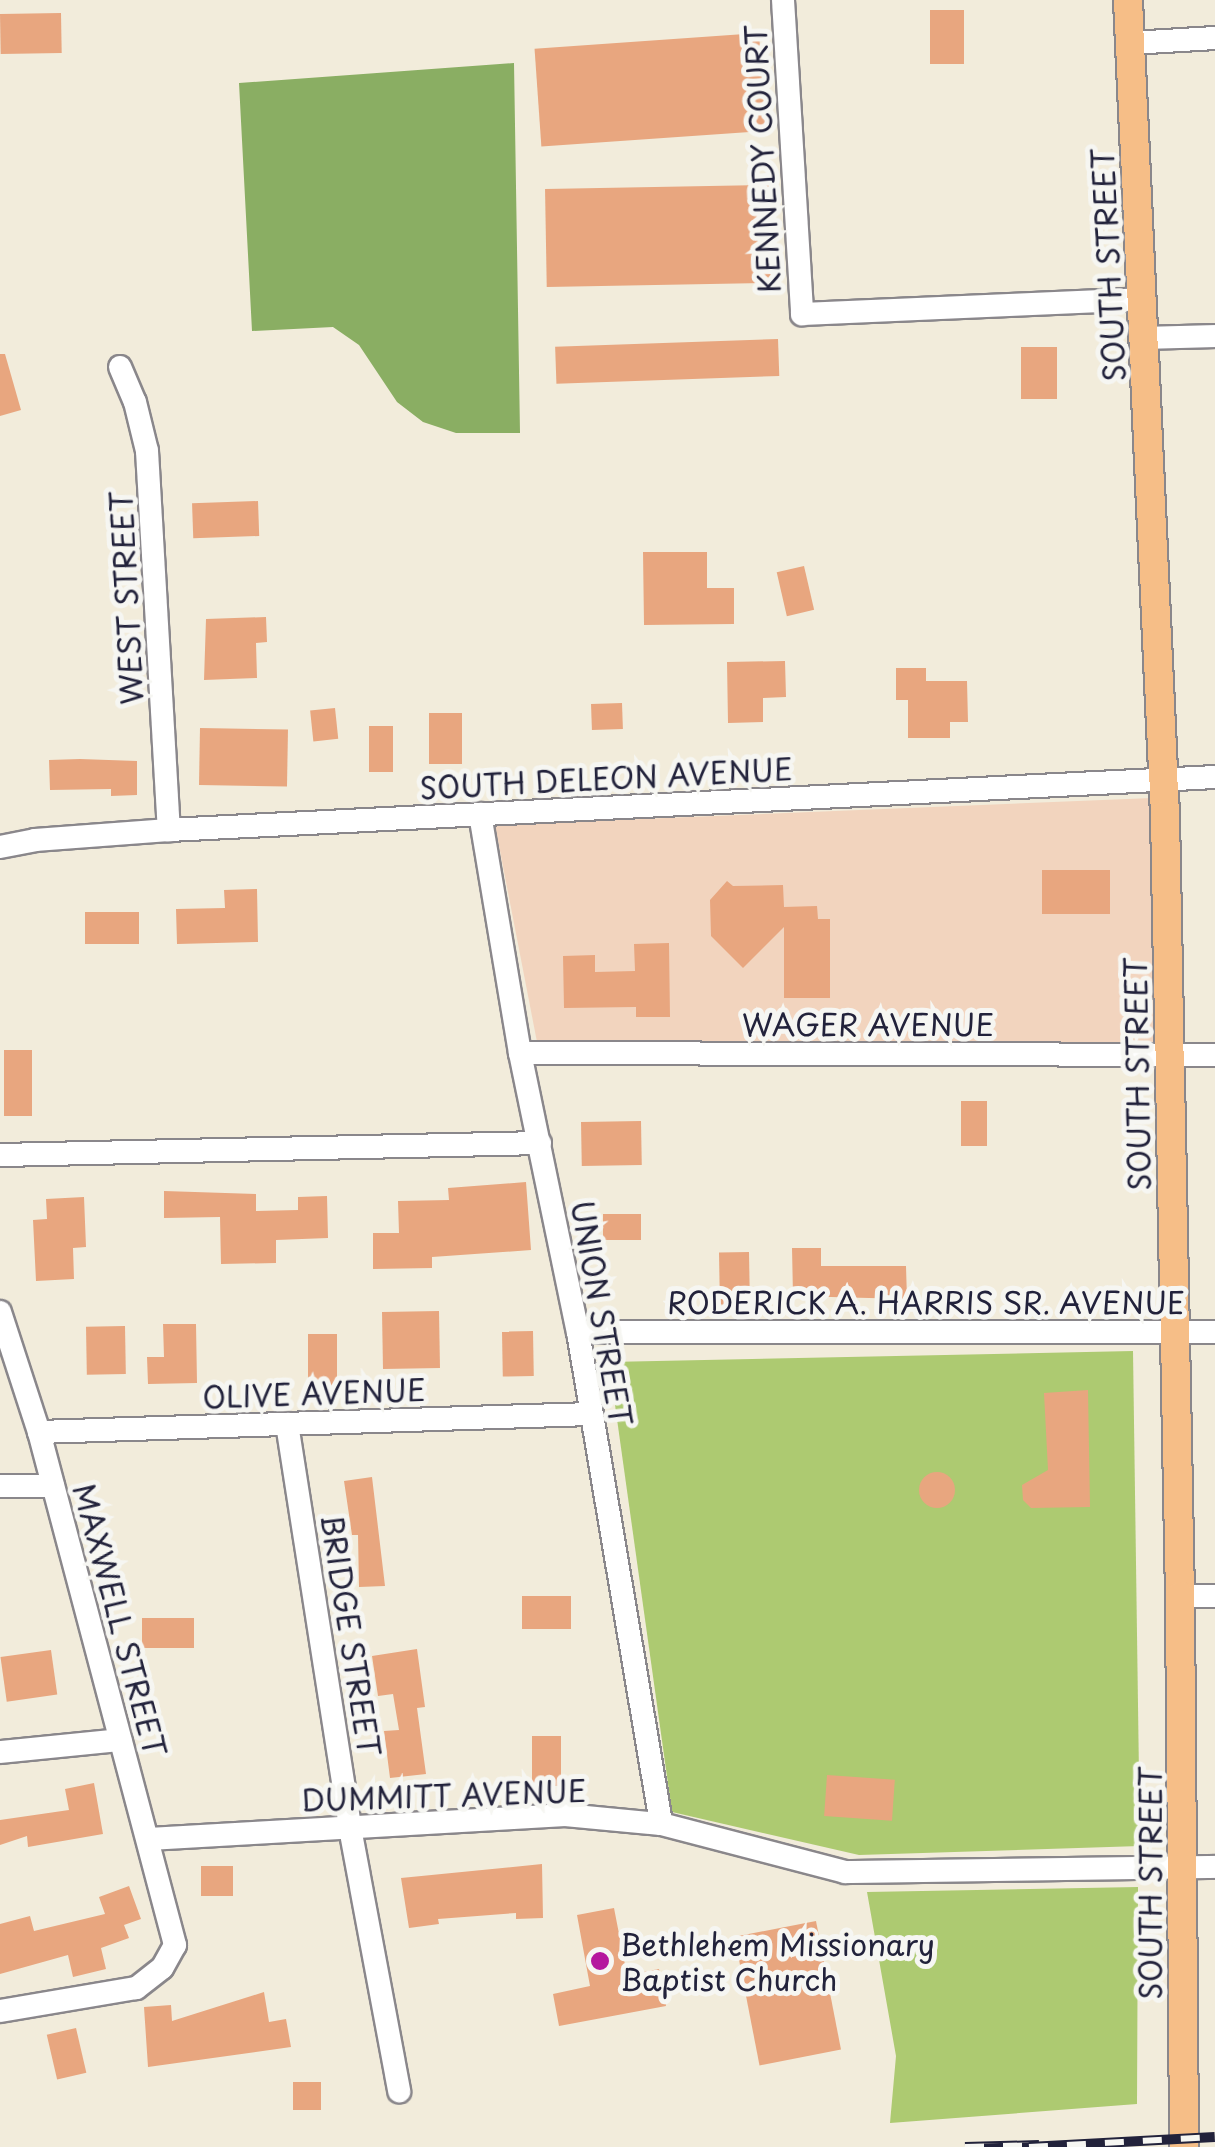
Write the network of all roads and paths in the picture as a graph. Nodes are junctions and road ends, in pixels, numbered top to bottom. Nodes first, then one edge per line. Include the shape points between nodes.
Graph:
1 (783, 0) edge
2 (1128, 0) edge
3 (1215, 38) edge
4 (1131, 43) junction
5 (1142, 300) junction
6 (1215, 336) edge
7 (1144, 338) junction
8 (120, 367) dead end
9 (1215, 777) edge
10 (1164, 781) junction
11 (480, 814) junction
12 (169, 830) junction
13 (0, 848) edge
14 (520, 1053) junction
15 (1215, 1055) edge
16 (1170, 1056) junction
17 (540, 1143) junction
18 (0, 1155) edge
19 (0, 1312) edge
20 (578, 1332) junction
21 (1215, 1332) edge
22 (1175, 1333) junction
23 (591, 1414) junction
24 (287, 1424) junction
25 (39, 1432) junction
26 (0, 1486) edge
27 (53, 1486) junction
28 (1180, 1596) junction
29 (1215, 1596) edge
30 (120, 1740) junction
31 (0, 1752) edge
32 (662, 1824) junction
33 (350, 1828) junction
34 (149, 1840) junction
35 (1182, 1868) junction
36 (1215, 1868) edge
37 (0, 2012) edge
38 (399, 2091) dead end
39 (1184, 2147) edge

1 - 5 street, KENNEDY COURT via 802,314
2 - 4 main road, SOUTH STREET
3 - 4 street
4 - 5 main road, SOUTH STREET
5 - 7 main road, SOUTH STREET
6 - 7 street
7 - 10 main road, SOUTH STREET
8 - 12 street, WEST STREET via 147,451
9 - 10 street, SOUTH DELEON AVENUE
10 - 11 street, SOUTH DELEON AVENUE
10 - 16 main road, SOUTH STREET
11 - 12 street, SOUTH DELEON AVENUE
11 - 14 street, UNION STREET
12 - 13 street, SOUTH DELEON AVENUE
14 - 16 street, WAGER AVENUE
14 - 17 street, UNION STREET
15 - 16 street, WAGER AVENUE
16 - 22 main road, SOUTH STREET
17 - 18 street
17 - 20 street, UNION STREET
19 - 25 street, MAXWELL STREET
20 - 22 street, RODERICK A. HARRIS SR. AVENUE
20 - 23 street, UNION STREET
21 - 22 street, RODERICK A. HARRIS SR. AVENUE
22 - 28 main road, SOUTH STREET
23 - 24 street, OLIVE AVENUE
23 - 32 street, UNION STREET
24 - 25 street, OLIVE AVENUE
24 - 33 street, BRIDGE STREET
25 - 27 street, MAXWELL STREET
26 - 27 street
27 - 30 street, MAXWELL STREET
28 - 29 street
28 - 35 main road, SOUTH STREET
30 - 31 street
30 - 34 street, MAXWELL STREET
32 - 33 street, DUMMITT AVENUE via 565,1815
32 - 35 street, DUMMITT AVENUE via 844,1872
33 - 34 street, DUMMITT AVENUE
33 - 38 street, BRIDGE STREET
34 - 37 street, MAXWELL STREET via 175,1945 162,1968 136,1988
35 - 36 street, DUMMITT AVENUE
35 - 39 main road, SOUTH STREET

